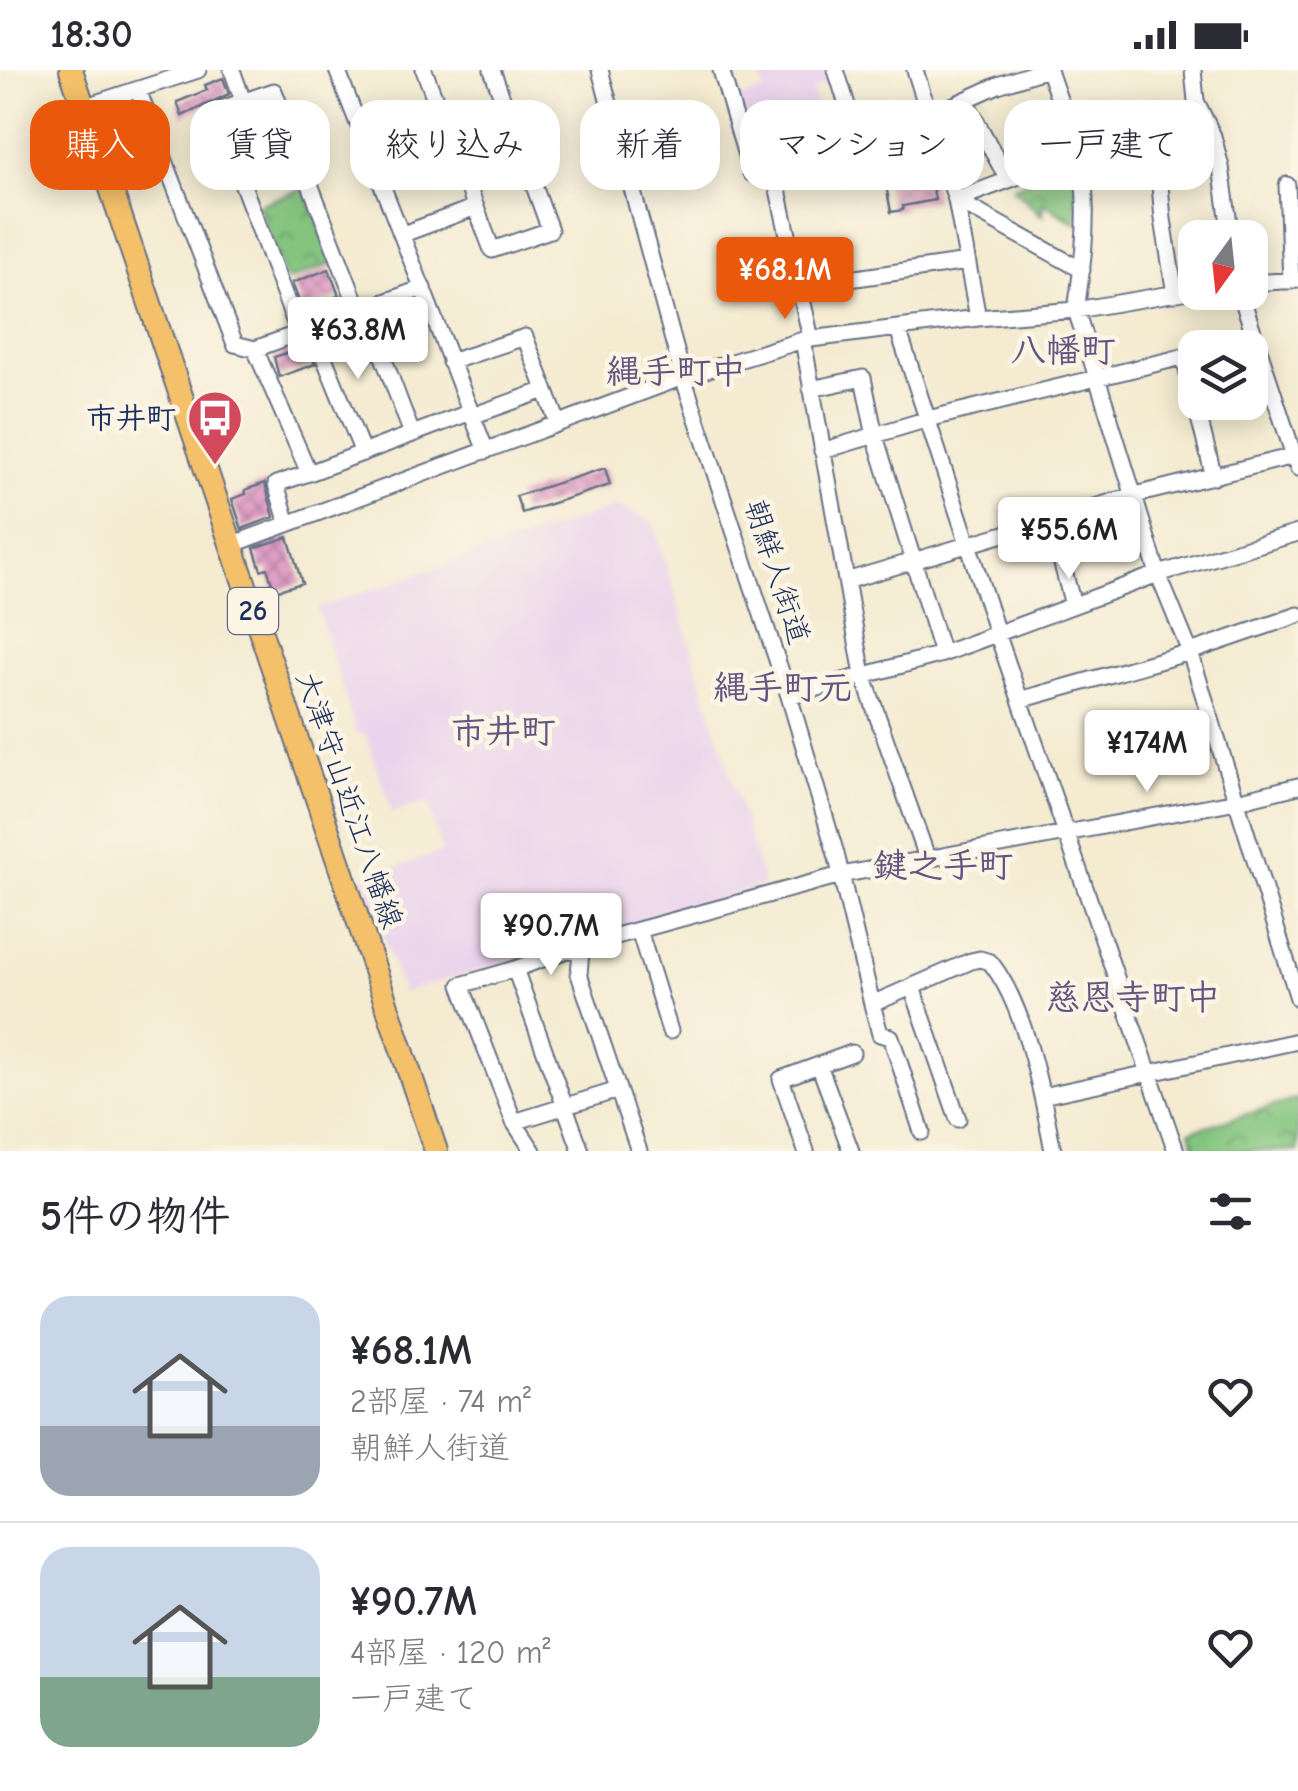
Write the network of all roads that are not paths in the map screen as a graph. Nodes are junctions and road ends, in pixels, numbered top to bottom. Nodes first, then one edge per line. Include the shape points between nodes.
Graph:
1 (71, 70) edge
2 (198, 70) edge
3 (232, 70) edge
4 (338, 70) edge
5 (424, 70) edge
6 (492, 70) edge
7 (600, 70) edge
8 (722, 70) edge
9 (836, 70) edge
10 (914, 70) edge
11 (1047, 70) edge
12 (1193, 70) edge
13 (996, 77) edge
14 (138, 90) junction
15 (81, 100) edge
16 (106, 100) edge
17 (242, 100) edge
18 (245, 100) edge
19 (278, 100) edge
20 (845, 100) edge
21 (924, 100) edge
22 (968, 100) edge
23 (1058, 100) edge
24 (1196, 100) edge
25 (740, 135) edge
26 (984, 135) edge
27 (1214, 147) edge
28 (1004, 173) edge
29 (1004, 182) edge
30 (1288, 185) dead end
31 (111, 190) edge
32 (247, 190) edge
33 (314, 190) edge
34 (778, 190) edge
35 (953, 190) edge
36 (1084, 190) edge
37 (1160, 190) edge
38 (956, 200) junction
39 (476, 207) junction
40 (1228, 220) edge
41 (403, 234) junction
42 (967, 262) junction
43 (1082, 270) junction
44 (1294, 280) edge
45 (1268, 282) edge
46 (801, 286) junction
47 (422, 288) junction
48 (1178, 293) edge
49 (1175, 294) junction
50 (362, 310) junction
51 (1076, 310) junction
52 (978, 318) junction
53 (898, 329) junction
54 (305, 330) junction
55 (807, 340) junction
56 (255, 349) junction
57 (1178, 359) edge
58 (450, 362) junction
59 (683, 376) junction
60 (1268, 378) edge
61 (1100, 380) junction
62 (812, 389) junction
63 (546, 390) junction
64 (471, 414) junction
65 (928, 419) junction
66 (1200, 420) edge
67 (558, 423) junction
68 (412, 434) junction
69 (875, 436) junction
70 (486, 450) junction
71 (822, 451) junction
72 (363, 452) junction
73 (1297, 460) edge
74 (309, 473) junction
75 (1214, 477) junction
76 (1135, 495) junction
77 (1050, 519) junction
78 (288, 524) junction
79 (1298, 533) edge
80 (969, 542) junction
81 (231, 545) junction
82 (913, 560) junction
83 (1158, 574) junction
84 (846, 581) junction
85 (1073, 605) junction
86 (1298, 615) edge
87 (997, 633) junction
88 (1190, 652) junction
89 (942, 654) junction
90 (863, 675) junction
91 (790, 696) junction
92 (1020, 700) junction
93 (1298, 786) edge
94 (1237, 801) junction
95 (1066, 834) junction
96 (928, 860) junction
97 (841, 874) junction
98 (639, 930) junction
99 (581, 951) junction
100 (515, 969) junction
101 (912, 986) junction
102 (1298, 998) edge
103 (872, 1004) junction
104 (670, 1031) dead end
105 (1298, 1041) edge
106 (852, 1052) dead end
107 (819, 1065) junction
108 (1149, 1074) junction
109 (618, 1090) junction
110 (1042, 1096) junction
111 (565, 1106) junction
112 (958, 1119) dead end
113 (514, 1122) junction
114 (922, 1132) dead end
115 (436, 1151) edge
116 (533, 1151) edge
117 (581, 1151) edge
118 (639, 1151) edge
119 (806, 1151) edge
120 (850, 1151) edge
121 (1053, 1151) edge
122 (1176, 1151) edge

1 - 15 main road, 大津守山近江八幡線 / 26
2 - 14 street
3 - 17 street
4 - 41 street
5 - 39 street
6 - 39 street via 550,230 492,250
7 - 59 street, 朝鮮人街道
8 - 25 street
9 - 20 street
10 - 21 street
11 - 13 street
11 - 23 street
12 - 24 street
13 - 22 street
14 - 16 street
14 - 56 street via 235,344
18 - 19 street via 274,91
26 - 28 street
27 - 40 street
29 - 38 street
30 - 44 street
31 - 81 main road, 大津守山近江八幡線 / 26
32 - 54 street
33 - 50 street
34 - 46 street
35 - 38 street
36 - 43 street
37 - 49 street
38 - 42 street
38 - 43 street
39 - 41 street
41 - 47 street
42 - 46 street
42 - 52 street
43 - 51 street
44 - 45 street
46 - 55 street
47 - 50 street
47 - 58 street
48 - 49 street
49 - 51 street
50 - 54 street
50 - 68 street
51 - 52 street
51 - 61 street
52 - 53 street
53 - 55 street
53 - 65 street
54 - 56 street
54 - 72 street
55 - 59 street
55 - 62 street
56 - 74 street
57 - 61 street
58 - 63 street via 525,337
58 - 64 street
59 - 67 street
59 - 91 street, 朝鮮人街道
60 - 73 street
61 - 65 street
61 - 76 street
62 - 69 street via 863,378
62 - 71 street
63 - 64 street
63 - 67 street
64 - 68 street
64 - 70 street
65 - 69 street
65 - 80 street
66 - 75 street
67 - 70 street
68 - 72 street
69 - 71 street
69 - 82 street
70 - 78 street
71 - 84 street
72 - 74 street
73 - 75 street
74 - 78 street via 276,484
75 - 76 street
76 - 77 street
76 - 83 street
77 - 80 street
77 - 85 street
78 - 81 street
79 - 83 street
80 - 82 street
80 - 87 street
81 - 115 main road, 大津守山近江八幡線 / 26
82 - 84 street
82 - 89 street
83 - 85 street
83 - 88 street
84 - 90 street
85 - 87 street
86 - 88 street
87 - 89 street
87 - 92 street
88 - 92 street
88 - 94 street
89 - 90 street
90 - 91 street
90 - 96 street
91 - 97 street, 朝鮮人街道
92 - 95 street
93 - 94 street
94 - 95 street
94 - 102 street
95 - 96 street
95 - 108 street
96 - 97 street
97 - 98 street
97 - 103 street, 朝鮮人街道
98 - 99 street
98 - 104 street
99 - 100 street
99 - 109 street via 579,974
100 - 111 street
100 - 113 street via 461,985
101 - 103 street
101 - 110 street via 970,961 990,962 1015,1007
101 - 112 street
103 - 114 street, 朝鮮人街道 via 880,1034 891,1037
105 - 108 street
106 - 107 street
107 - 119 street via 781,1079
107 - 120 street
108 - 110 street
108 - 122 street
109 - 111 street
109 - 118 street
110 - 121 street
111 - 113 street
111 - 117 street
113 - 116 street

